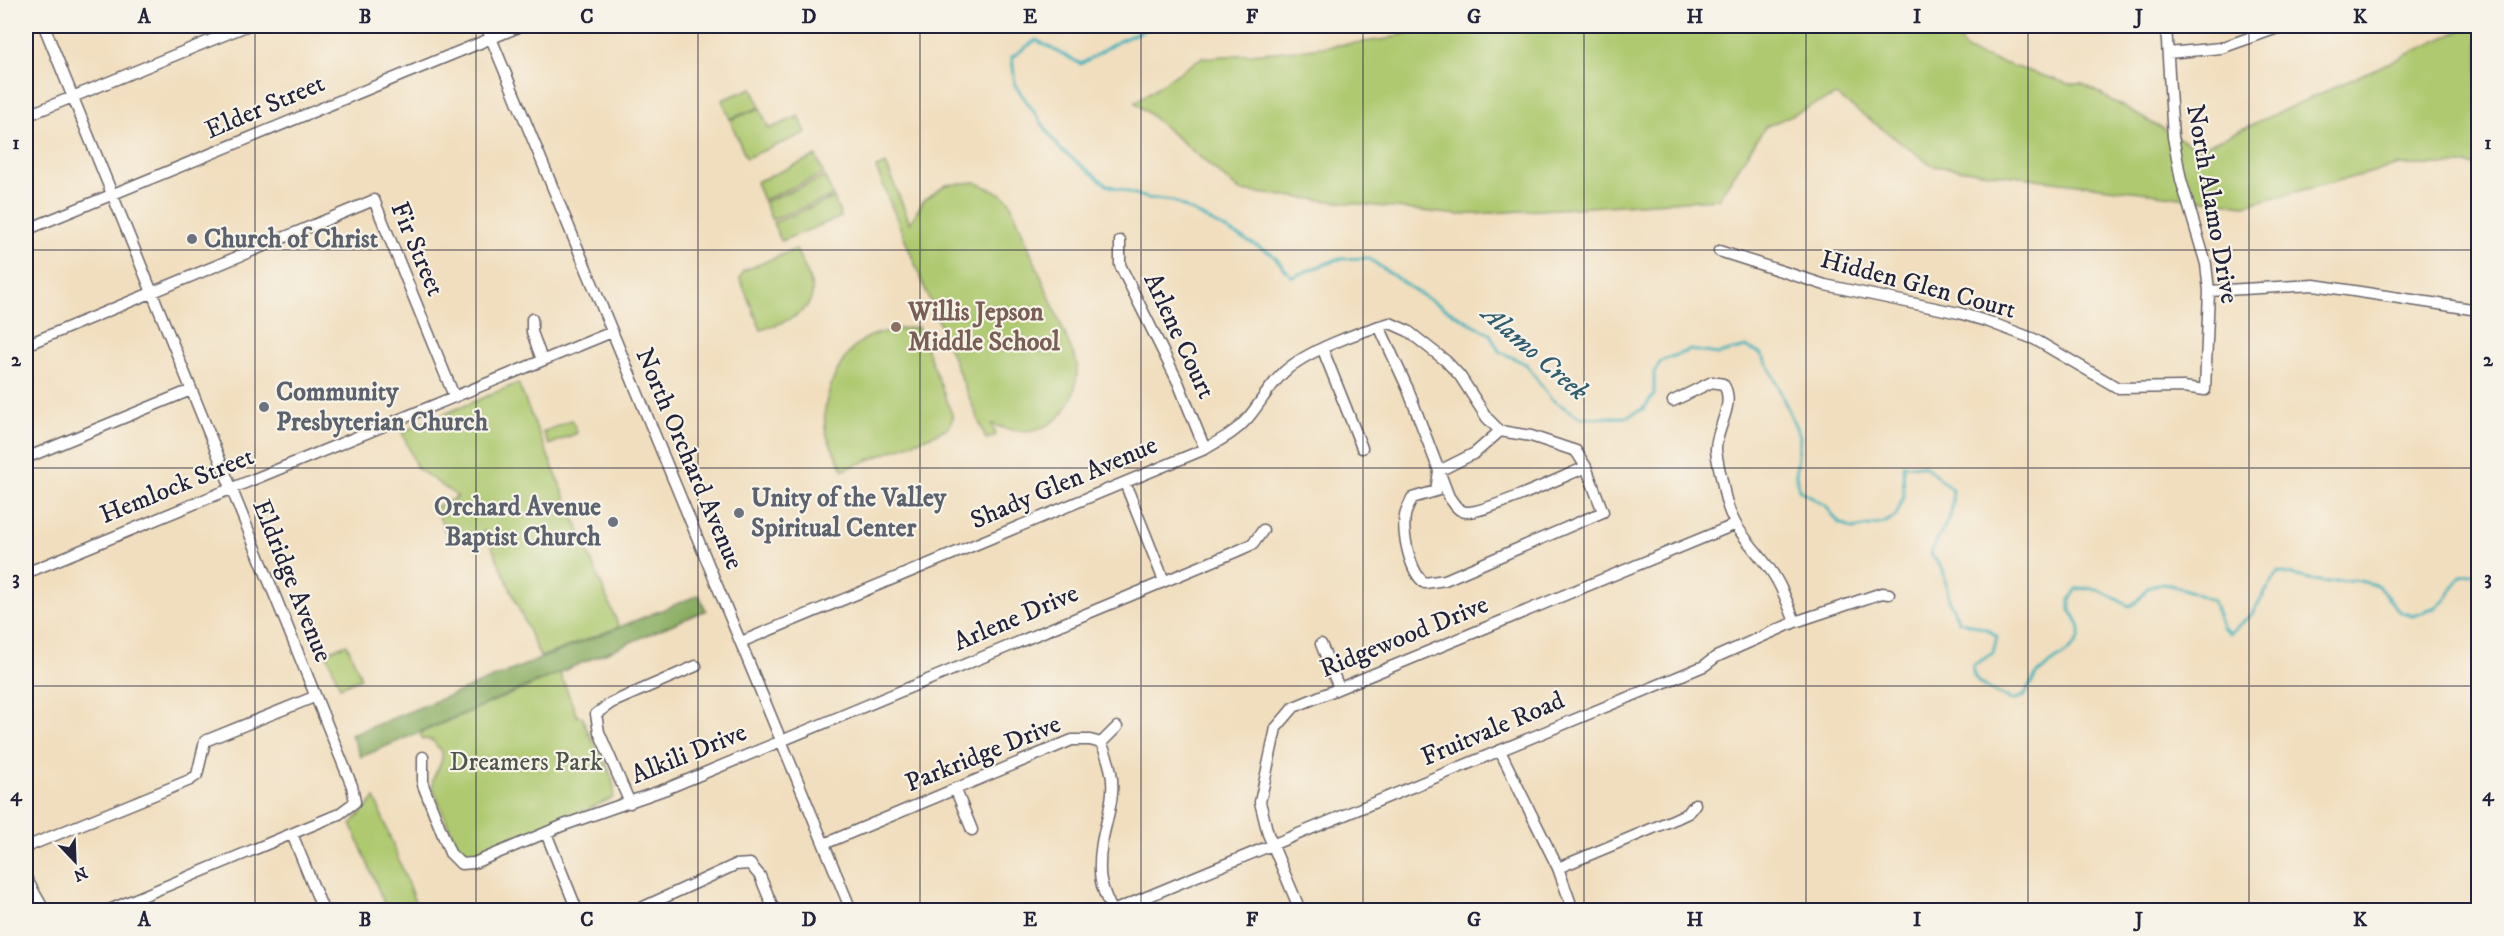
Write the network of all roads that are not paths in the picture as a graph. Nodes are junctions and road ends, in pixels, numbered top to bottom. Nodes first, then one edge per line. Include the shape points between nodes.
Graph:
1 (44, 26) edge
2 (246, 26) edge
3 (486, 26) edge
4 (521, 26) edge
5 (2166, 26) edge
6 (2283, 26) edge
7 (491, 38) junction
8 (2168, 53) junction
9 (72, 97) junction
10 (26, 116) edge
11 (111, 195) junction
12 (26, 230) edge
13 (1120, 241) dead end
14 (1719, 251) dead end
15 (2209, 291) junction
16 (151, 293) junction
17 (2478, 310) edge
18 (532, 319) dead end
19 (1379, 326) junction
20 (612, 332) junction
21 (26, 345) edge
22 (1323, 350) junction
23 (542, 360) junction
24 (191, 390) junction
25 (2205, 390) joint
26 (454, 396) junction
27 (1673, 401) dead end
28 (1500, 431) junction
29 (1362, 448) dead end
30 (1205, 449) junction
31 (26, 458) edge
32 (1586, 467) junction
33 (1439, 471) junction
34 (1125, 483) junction
35 (231, 488) junction
36 (1734, 525) junction
37 (1263, 530) dead end
38 (26, 573) edge
39 (1164, 581) junction
40 (1889, 594) dead end
41 (1795, 622) junction
42 (741, 642) junction
43 (1321, 644) dead end
44 (696, 666) dead end
45 (1339, 687) junction
46 (314, 697) junction
47 (1117, 727) dead end
48 (781, 740) junction
49 (1101, 743) junction
50 (1500, 751) junction
51 (423, 757) dead end
52 (955, 788) junction
53 (630, 803) junction
54 (1695, 804) dead end
55 (972, 830) dead end
56 (546, 833) junction
57 (292, 834) junction
58 (824, 844) junction
59 (1273, 846) junction
60 (26, 848) edge
61 (1558, 868) junction
62 (26, 878) edge
63 (44, 910) edge
64 (109, 910) edge
65 (323, 910) edge
66 (577, 910) edge
67 (637, 910) edge
68 (774, 910) edge
69 (851, 910) edge
70 (1113, 910) edge
71 (1300, 910) edge
72 (1573, 910) edge

1 - 9 street, Eldridge Avenue
2 - 9 street
3 - 7 street, North Orchard Avenue
4 - 7 street, Elder Street
5 - 8 street, North Alamo Drive
6 - 8 street via 2221,48
7 - 11 street, Elder Street
7 - 20 street, North Orchard Avenue
8 - 15 street, North Alamo Drive via 2173,137 2181,180 2206,264
9 - 10 street
9 - 11 street, Eldridge Avenue
11 - 12 street, Elder Street
11 - 16 street, Eldridge Avenue
13 - 30 street, Arlene Court via 1120,265 1178,382
14 - 25 street, Hidden Glen Court via 1825,285 1989,322 2034,339 2118,388
15 - 17 street via 2314,285
15 - 25 street, North Alamo Drive
16 - 21 street, Fir Street
16 - 24 street, Eldridge Avenue
16 - 26 street, Fir Street via 374,200
18 - 23 street via 532,332
19 - 22 street, Shady Glen Avenue
19 - 28 street via 1390,322 1408,331 1446,361
19 - 33 street
20 - 23 street, Hemlock Street
20 - 42 street, North Orchard Avenue
22 - 29 street
22 - 30 street, Shady Glen Avenue via 1286,369 1246,420
23 - 26 street, Hemlock Street
24 - 31 street
24 - 35 street, Eldridge Avenue
26 - 35 street, Hemlock Street
27 - 36 street via 1712,382 1723,384 1727,390 1716,449
28 - 32 street via 1576,451
28 - 33 street via 1475,453
30 - 34 street, Shady Glen Avenue
32 - 33 street via 1466,512 1453,503
32 - 33 street via 1603,512 1445,580 1425,583 1413,565 1405,515 1412,498 1437,490
34 - 39 street
34 - 42 street, Shady Glen Avenue
35 - 38 street, Hemlock Street
35 - 46 street, Eldridge Avenue
36 - 41 street via 1770,569
36 - 45 street, Ridgewood Drive
37 - 39 street, Arlene Drive via 1253,544
39 - 48 street, Arlene Drive
40 - 41 street, Fruitvale Road
41 - 50 street, Fruitvale Road via 1704,666
42 - 48 street, North Orchard Avenue
43 - 45 street
44 - 53 street via 611,703 596,714 599,732
45 - 59 street, Ridgewood Drive via 1294,708 1276,728 1260,802
46 - 57 street, Eldridge Avenue via 356,802 339,814
46 - 60 street via 205,741 197,775 190,780
47 - 49 street
48 - 53 street, Alkili Drive
48 - 58 street, North Orchard Avenue
49 - 52 street, Parkridge Drive via 1072,740
49 - 70 street, Parkridge Drive via 1113,779 1100,872 1102,888
50 - 59 street, Fruitvale Road
50 - 61 street
51 - 56 street, Alkili Drive via 423,785 450,853 461,864 474,863
52 - 55 street
52 - 58 street, Parkridge Drive
53 - 56 street, Alkili Drive
54 - 61 street via 1688,813
56 - 66 street
57 - 64 street, Eldridge Avenue
57 - 65 street
58 - 69 street, North Orchard Avenue
59 - 70 street, Fruitvale Road
59 - 71 street, Ridgewood Drive
61 - 72 street
62 - 63 street
67 - 68 street via 726,869 750,864 760,876

